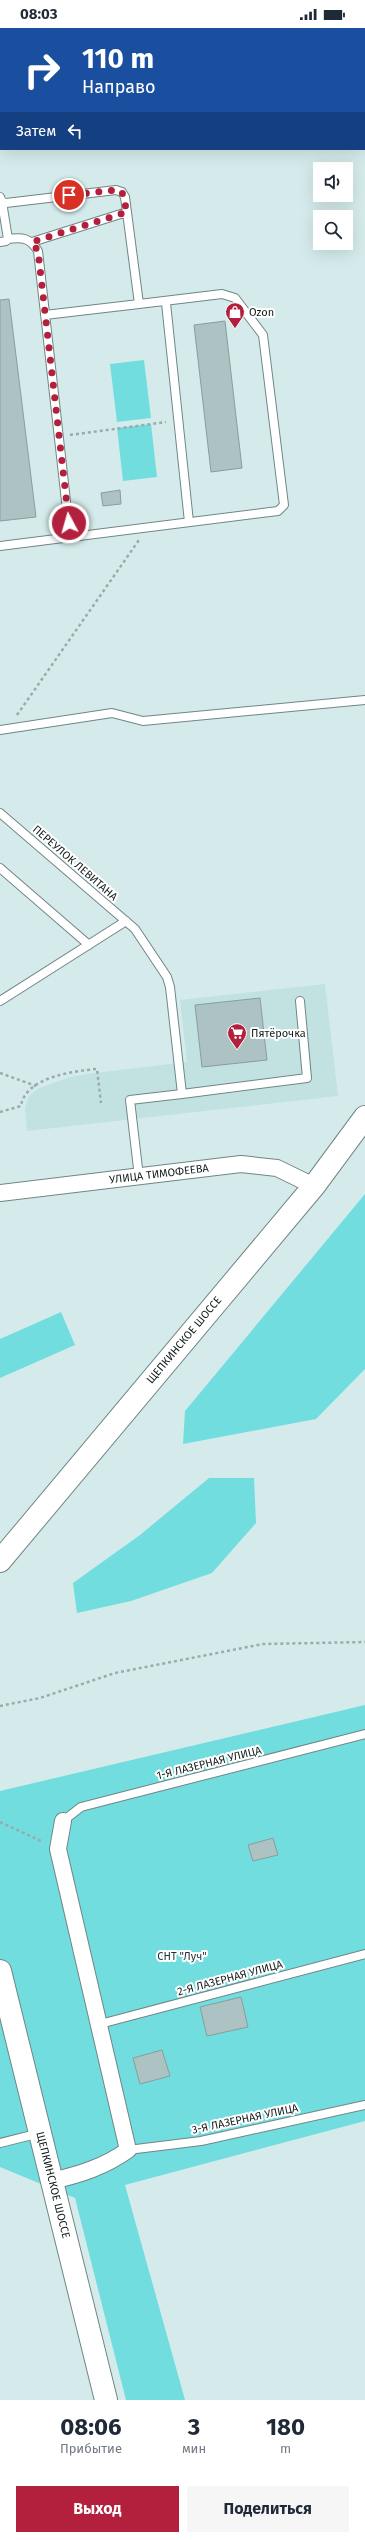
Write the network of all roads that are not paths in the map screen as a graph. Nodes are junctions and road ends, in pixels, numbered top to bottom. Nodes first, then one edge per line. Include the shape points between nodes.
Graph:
1 (1, 199) edge
2 (127, 212) junction
3 (32, 242) junction
4 (166, 303) junction
5 (139, 304) junction
6 (45, 315) junction
7 (188, 522) junction
8 (70, 537) junction
9 (0, 546) edge
10 (365, 700) edge
11 (3, 729) edge
12 (0, 813) edge
13 (0, 868) edge
14 (126, 921) junction
15 (89, 945) junction
16 (0, 1001) edge
17 (300, 1001) dead end
18 (182, 1094) junction
19 (365, 1117) edge
20 (139, 1177) junction
21 (314, 1186) junction
22 (0, 1193) edge
23 (0, 1561) edge
24 (365, 1734) edge
25 (63, 1821) joint
26 (365, 1954) edge
27 (0, 1971) edge
28 (4, 2005) edge
29 (100, 2024) junction
30 (365, 2105) edge
31 (40, 2133) junction
32 (0, 2143) edge
33 (128, 2150) junction
34 (52, 2181) junction
35 (106, 2400) edge

1 - 2 lane via 116,190 122,192 125,197
1 - 3 lane via 8,239 22,238
2 - 3 lane
2 - 5 lane
3 - 6 lane via 38,251
4 - 5 lane
4 - 7 lane
4 - 7 lane via 222,294 235,298 263,335 284,505 278,512
5 - 6 lane
6 - 8 lane
7 - 8 lane
8 - 9 lane
10 - 11 lane via 143,721 112,714
12 - 14 lane, ПЕРЕУЛОК ЛЕВИТАНА
13 - 15 lane
14 - 15 lane
14 - 18 lane, ПЕРЕУЛОК ЛЕВИТАНА via 135,929 169,982
15 - 16 lane
17 - 18 lane via 307,1078
18 - 20 lane via 130,1100
19 - 21 main road, ЩЕПКИНСКОЕ ШОССЕ
20 - 21 street, УЛИЦА ТИМОФЕЕВА via 242,1164 262,1165 289,1172
20 - 22 street, УЛИЦА ТИМОФЕЕВА
21 - 23 main road, ЩЕПКИНСКОЕ ШОССЕ
24 - 25 lane, 1-Я ЛАЗЕРНАЯ УЛИЦА via 81,1807
25 - 29 street via 58,1850
26 - 29 lane, 2-Я ЛАЗЕРНАЯ УЛИЦА
27 - 28 main road, ЩЕПКИНСКОЕ ШОССЕ
28 - 31 main road, ЩЕПКИНСКОЕ ШОССЕ
29 - 33 street
30 - 33 lane, 3-Я ЛАЗЕРНАЯ УЛИЦА via 201,2141
31 - 32 lane
31 - 34 main road, ЩЕПКИНСКОЕ ШОССЕ
33 - 34 street via 110,2164
34 - 35 main road, ЩЕПКИНСКОЕ ШОССЕ

